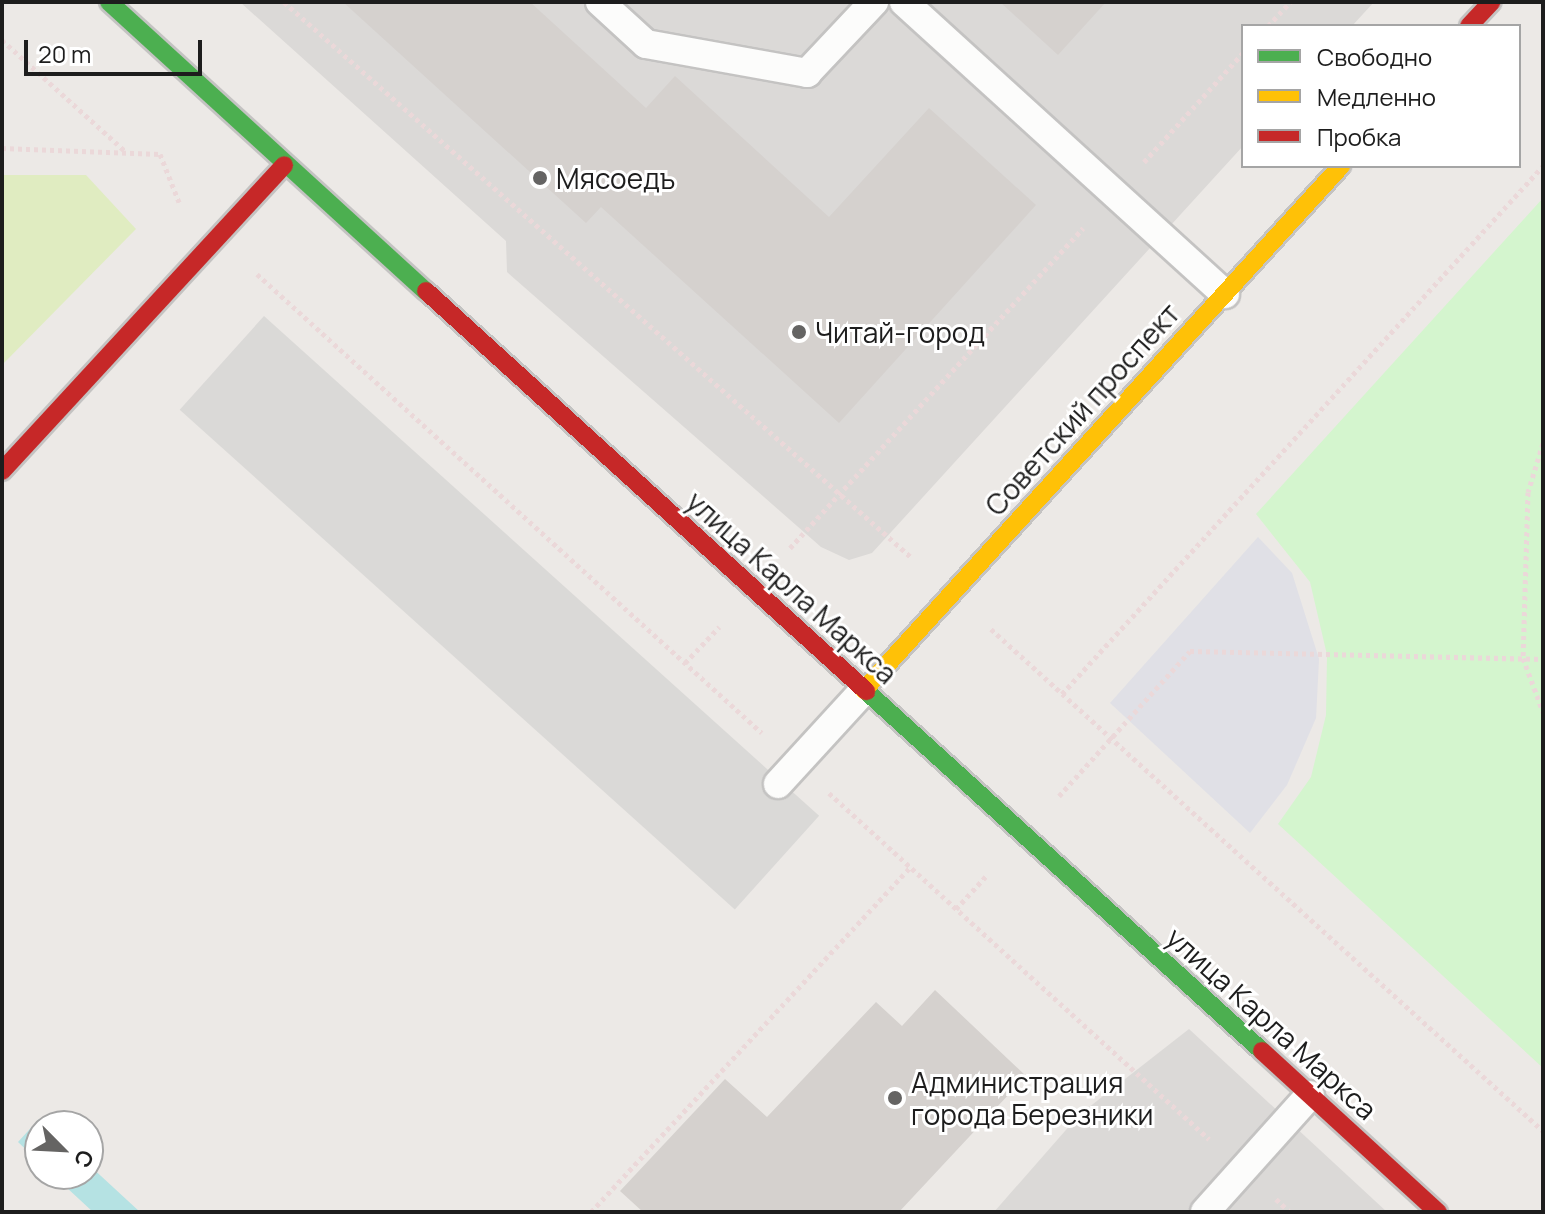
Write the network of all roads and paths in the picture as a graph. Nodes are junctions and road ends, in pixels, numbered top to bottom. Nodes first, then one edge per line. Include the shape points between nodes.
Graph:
1 (109, 2) edge
2 (284, 2) edge
3 (600, 2) edge
4 (874, 2) edge
5 (904, 2) edge
6 (1290, 2) edge
7 (1491, 2) edge
8 (1270, 24) edge
9 (1471, 24) edge
10 (2, 40) edge
11 (1241, 55) edge
12 (2, 148) edge
13 (127, 153) junction
14 (284, 165) junction
15 (1543, 166) edge
16 (1339, 168) edge
17 (1114, 194) junction
18 (216, 237) junction
19 (1225, 294) junction
20 (1543, 443) edge
21 (2, 471) edge
22 (840, 493) junction
23 (952, 593) junction
24 (1523, 658) junction
25 (1543, 659) edge
26 (864, 690) junction
27 (1062, 694) junction
28 (1543, 712) edge
29 (1111, 739) junction
30 (788, 775) junction
31 (1023, 835) junction
32 (910, 867) junction
33 (956, 909) junction
34 (1310, 1095) junction
35 (1543, 1131) edge
36 (1243, 1170) junction
37 (591, 1212) edge
38 (1205, 1212) edge
39 (1290, 1212) edge
40 (1438, 1212) edge

1 - 14 main road, улица Карла Маркса
2 - 22 path
3 - 4 lane via 646,44 807,73
5 - 17 lane
6 - 8 path
7 - 9 main road
10 - 13 path
11 - 17 path
12 - 13 path
13 - 18 path via 160,154 180,204
14 - 18 main road
14 - 26 main road, улица Карла Маркса
15 - 27 path
16 - 19 main road, Советский проспект
17 - 19 lane
17 - 22 path
18 - 21 main road
18 - 30 path
19 - 23 main road, Советский проспект
20 - 24 path via 1528,492
22 - 23 path
23 - 26 main road, Советский проспект
23 - 27 path
24 - 25 path
24 - 28 path
24 - 29 path via 1190,651
26 - 30 lane
26 - 31 main road, улица Карла Маркса
27 - 29 path
29 - 31 path
29 - 35 path
30 - 32 path
31 - 33 path
31 - 34 main road, улица Карла Маркса
32 - 33 path
32 - 37 path
33 - 36 path
34 - 36 lane
34 - 40 main road, улица Карла Маркса
36 - 38 lane
36 - 39 path

